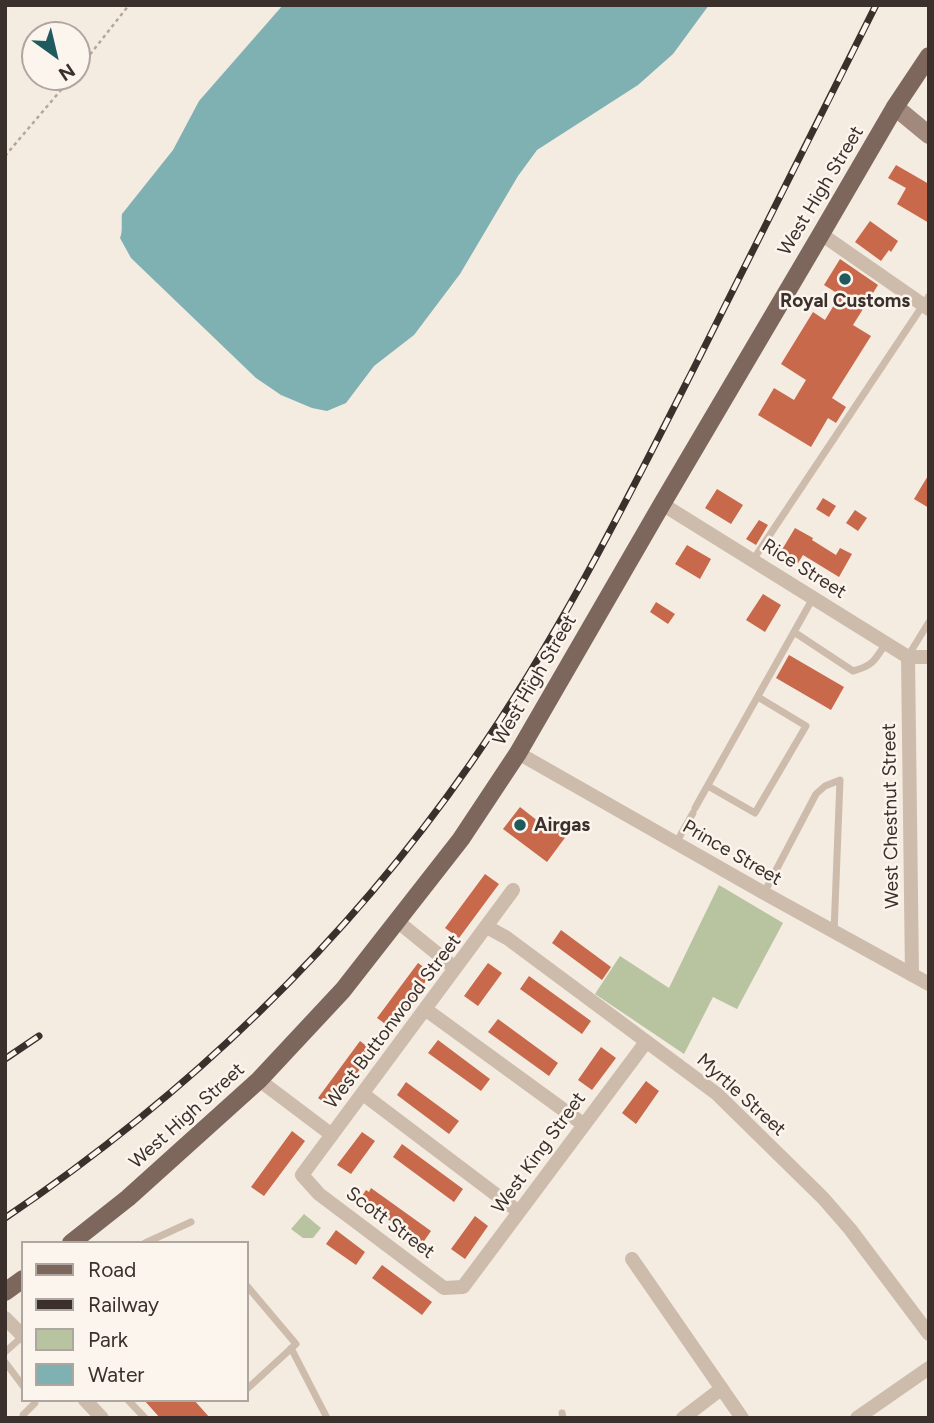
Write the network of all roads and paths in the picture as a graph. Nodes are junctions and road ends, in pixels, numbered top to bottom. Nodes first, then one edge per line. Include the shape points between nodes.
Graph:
1 (130, 5) edge
2 (91, 54) edge
3 (929, 55) edge
4 (60, 91) edge
5 (895, 107) junction
6 (929, 135) edge
7 (5, 156) edge
8 (821, 234) junction
9 (927, 303) edge
10 (662, 504) junction
11 (753, 560) junction
12 (813, 598) junction
13 (929, 622) edge
14 (794, 632) junction
15 (886, 643) junction
16 (908, 657) junction
17 (929, 657) edge
18 (758, 697) junction
19 (518, 753) junction
20 (708, 786) junction
21 (676, 843) junction
22 (513, 890) dead end
23 (764, 893) junction
24 (397, 921) junction
25 (487, 928) junction
26 (834, 932) junction
27 (455, 968) junction
28 (912, 975) junction
29 (929, 984) edge
30 (425, 1009) junction
31 (646, 1042) junction
32 (259, 1080) junction
33 (363, 1094) junction
34 (583, 1124) junction
35 (332, 1135) junction
36 (302, 1175) joint
37 (519, 1212) junction
38 (191, 1222) dead end
39 (83, 1239) edge
40 (149, 1241) edge
41 (632, 1259) dead end
42 (21, 1280) edge
43 (248, 1287) edge
44 (463, 1287) joint
45 (5, 1292) edge
46 (5, 1318) edge
47 (21, 1334) edge
48 (929, 1334) edge
49 (21, 1338) edge
50 (290, 1348) junction
51 (5, 1352) edge
52 (7, 1368) edge
53 (929, 1368) edge
54 (21, 1384) edge
55 (248, 1388) edge
56 (721, 1389) junction
57 (35, 1402) edge
58 (87, 1402) edge
59 (130, 1402) edge
60 (24, 1418) edge
61 (102, 1418) edge
62 (145, 1418) edge
63 (327, 1418) edge
64 (682, 1418) edge
65 (741, 1418) edge
66 (857, 1418) edge

1 - 2 path
3 - 5 main road, West High Street
4 - 7 path
5 - 6 street
5 - 8 main road, West High Street
8 - 9 street
8 - 10 main road, West High Street
9 - 11 lane
10 - 11 street, Rice Street
10 - 19 main road, West High Street
11 - 12 street, Rice Street
12 - 14 lane
12 - 15 street, Rice Street
13 - 16 lane
14 - 15 lane via 853,671 873,662
14 - 18 lane
15 - 16 street, Rice Street
16 - 17 street
16 - 28 street, West Chestnut Street
18 - 20 lane
18 - 20 lane via 806,726 755,813
19 - 21 street, Prince Street
19 - 24 main road, West High Street
20 - 21 lane
21 - 23 street, Prince Street
22 - 25 street, West Buttonwood Street
23 - 26 street, Prince Street
23 - 26 lane via 816,794 840,780
24 - 27 street
24 - 32 main road, West High Street via 343,990
25 - 27 street, West Buttonwood Street
25 - 31 street, Myrtle Street via 507,938
26 - 28 street, Prince Street
27 - 30 street, West Buttonwood Street
28 - 29 street, Prince Street
30 - 33 street, West Buttonwood Street
30 - 34 street
31 - 34 street, West King Street
31 - 48 street, Myrtle Street via 717,1094 823,1198
32 - 35 street
32 - 39 main road, West High Street
33 - 35 street, West Buttonwood Street
33 - 37 street
34 - 37 street, West King Street
35 - 36 street, West Buttonwood Street
36 - 44 street, Scott Street via 319,1194 444,1288
37 - 44 street, West King Street
38 - 40 lane
41 - 56 street
42 - 45 main road
43 - 50 lane via 296,1344
46 - 47 street
49 - 51 lane
50 - 55 lane
50 - 63 lane
52 - 54 lane
53 - 66 street
56 - 64 street
56 - 65 street
57 - 60 lane
58 - 61 street
59 - 62 lane

